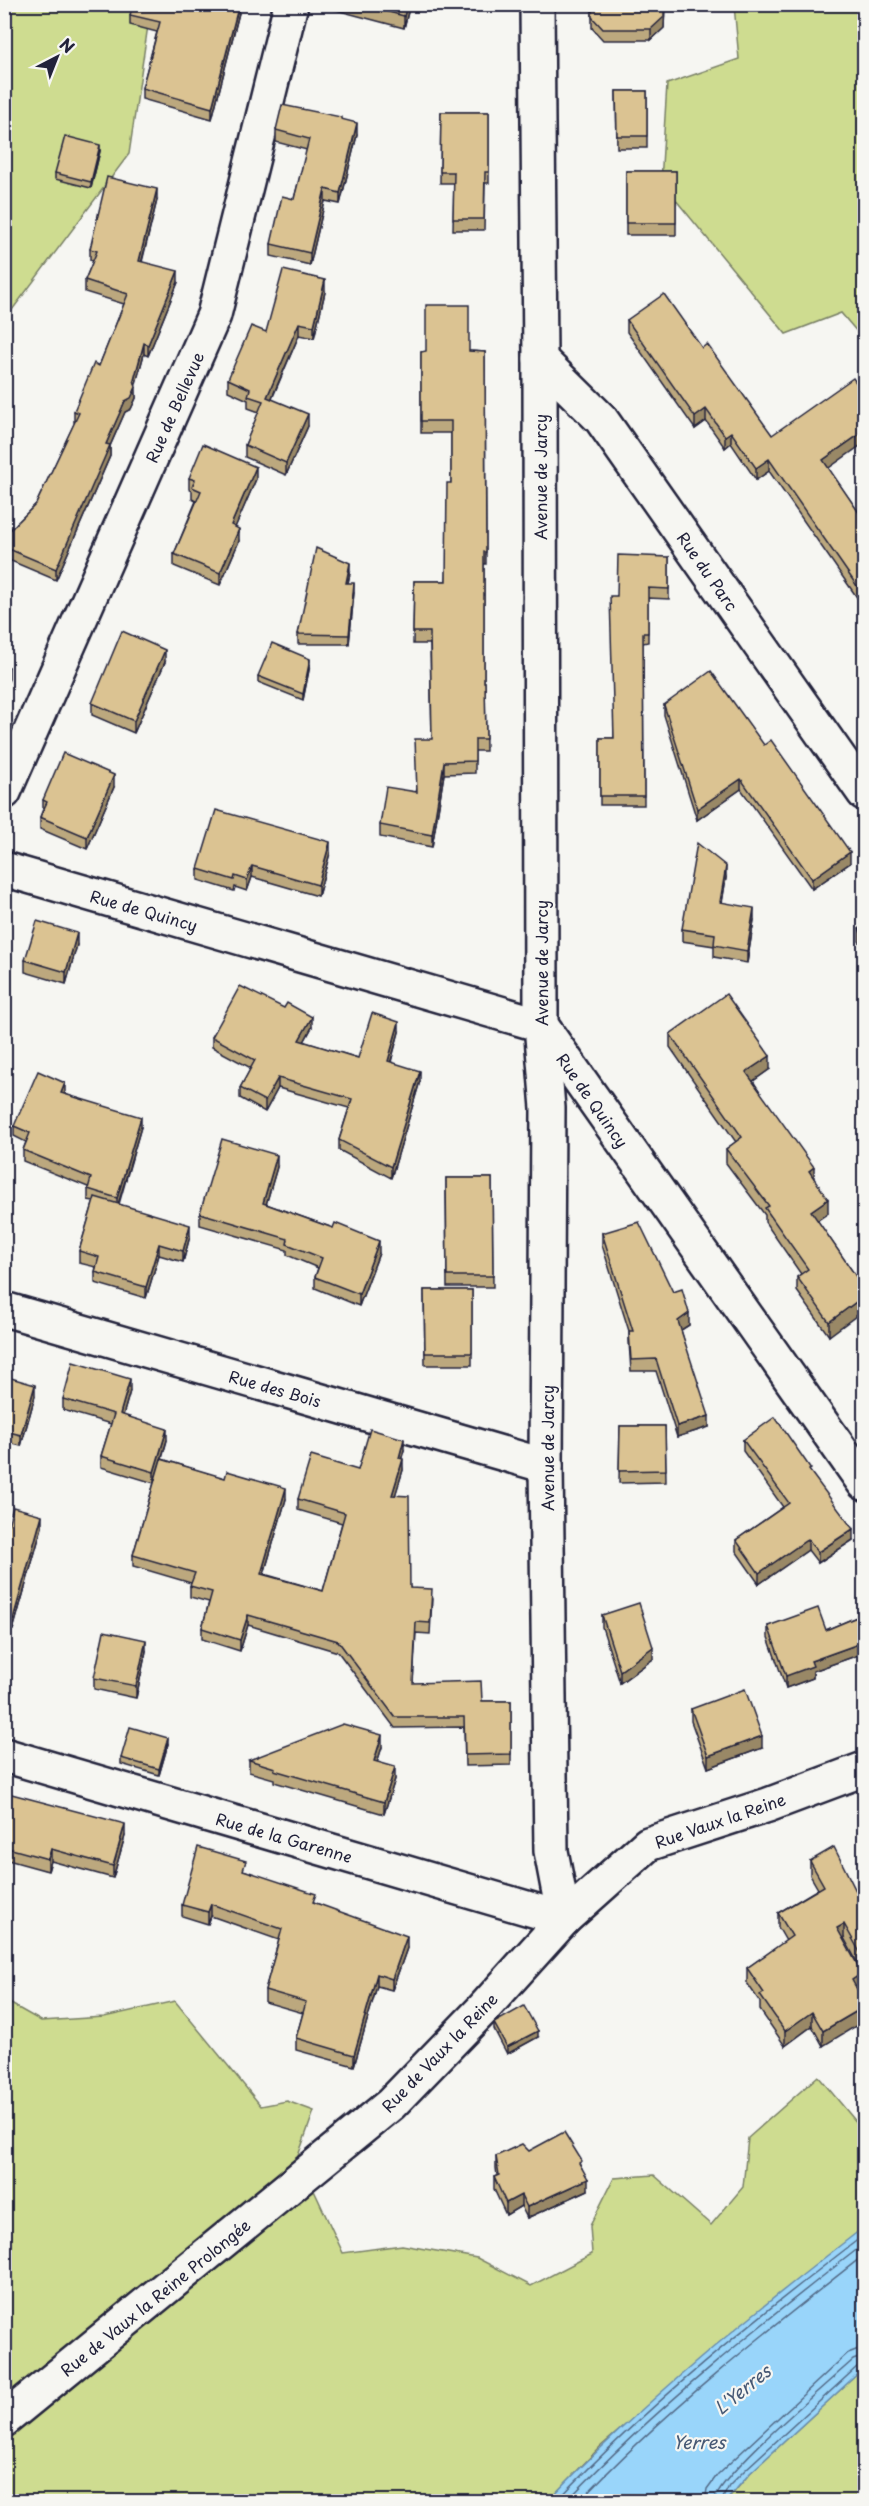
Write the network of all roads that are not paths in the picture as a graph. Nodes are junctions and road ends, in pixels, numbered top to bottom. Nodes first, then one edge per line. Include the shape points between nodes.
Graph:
1 (291, 4) edge
2 (537, 4) edge
3 (540, 359) junction
4 (4, 792) edge
5 (864, 793) edge
6 (4, 869) edge
7 (541, 1025) junction
8 (4, 1309) edge
9 (546, 1466) junction
10 (864, 1483) edge
11 (4, 1755) edge
12 (864, 1769) edge
13 (564, 1919) junction
14 (305, 2175) joint
15 (4, 2420) edge

1 - 4 street, Rue de Bellevue via 214,315
2 - 3 street, Avenue de Jarcy
3 - 5 street, Rue du Parc via 601,419
3 - 7 street, Avenue de Jarcy
6 - 7 street, Rue de Quincy
7 - 9 street, Avenue de Jarcy via 548,1108
7 - 10 street, Rue de Quincy
8 - 9 street, Rue des Bois
9 - 13 street, Avenue de Jarcy via 551,1851
11 - 13 street, Rue de la Garenne
12 - 13 street, Rue Vaux la Reine via 648,1844
13 - 14 street, Rue de Vaux la Reine via 391,2104
14 - 15 street, Rue de Vaux la Reine Prolongée

